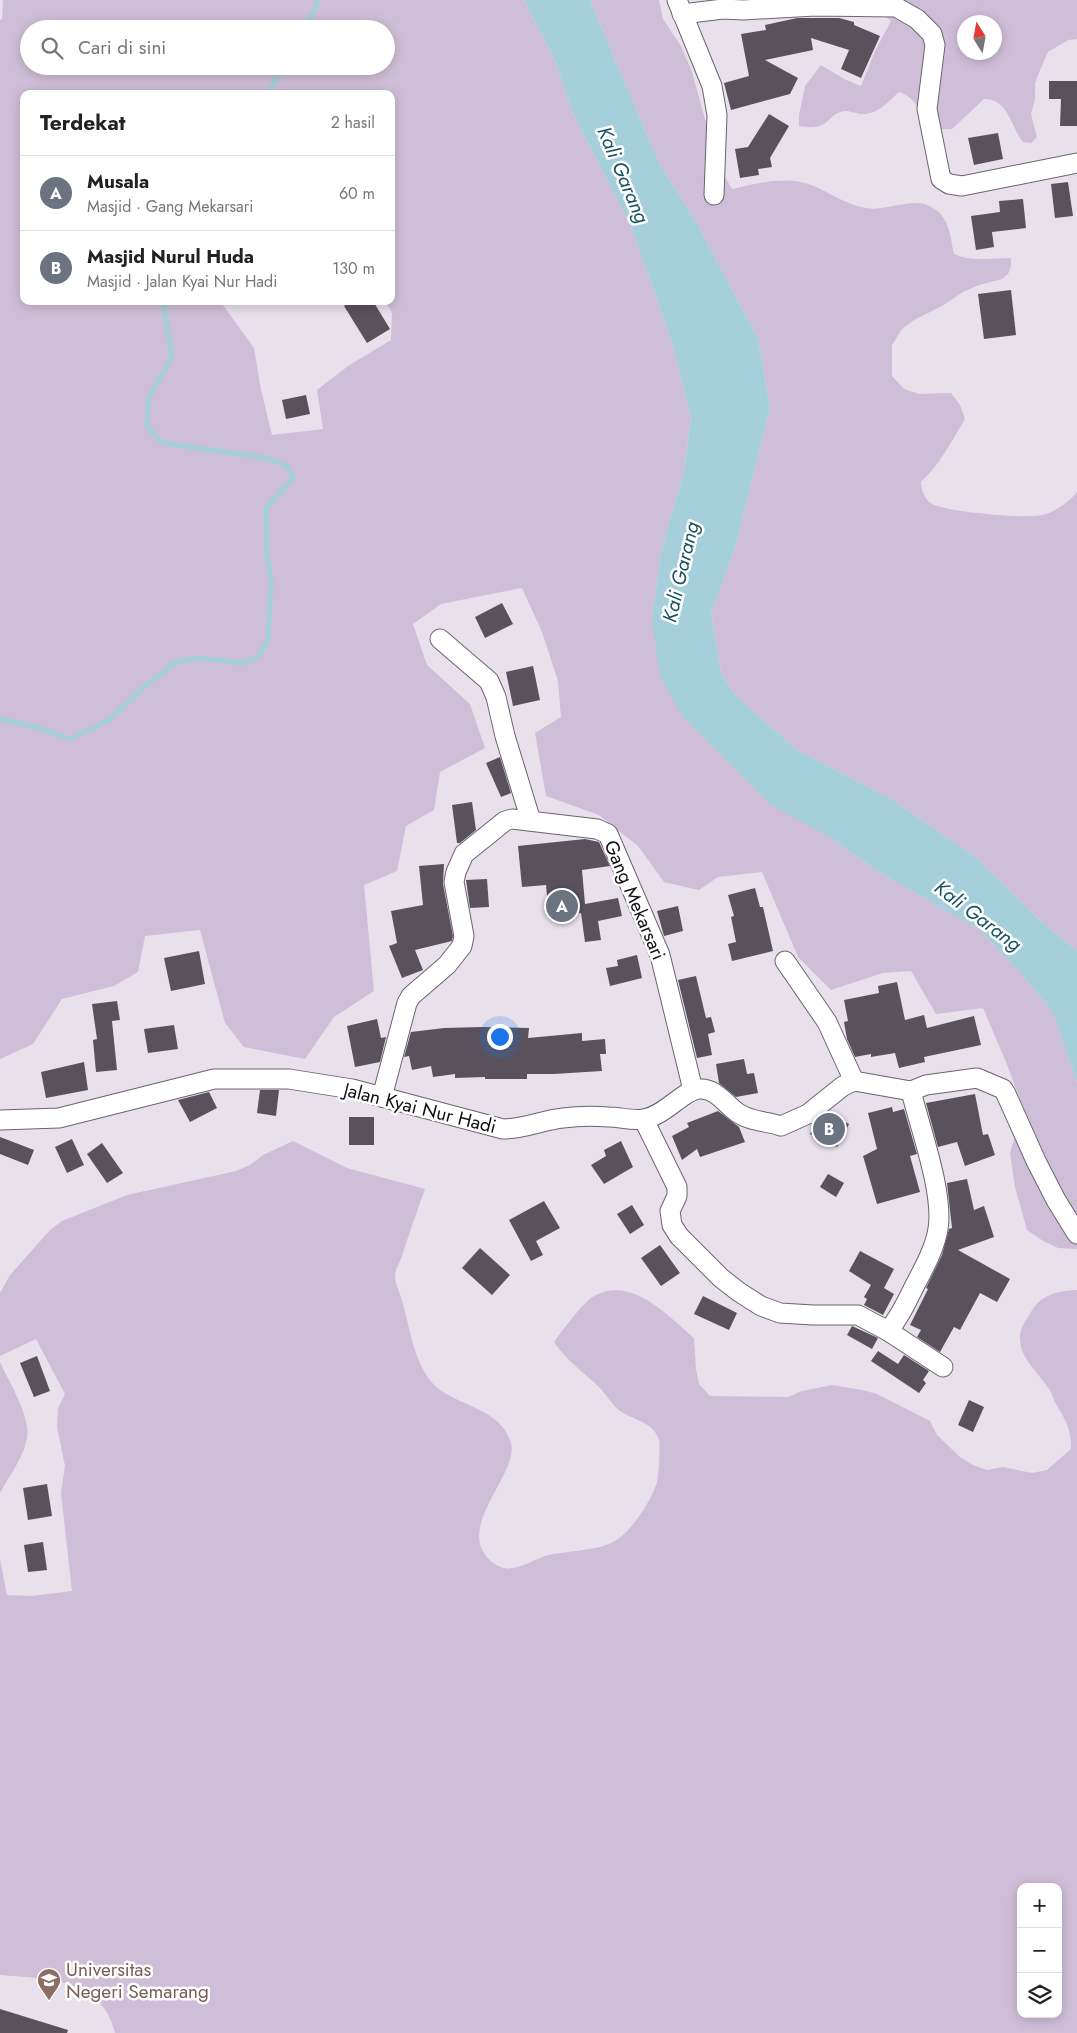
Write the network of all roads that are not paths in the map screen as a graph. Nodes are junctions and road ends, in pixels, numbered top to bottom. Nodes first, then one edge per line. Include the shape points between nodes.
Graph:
1 (680, 7) edge
2 (1077, 163) edge
3 (714, 195) dead end
4 (440, 639) dead end
5 (531, 821) junction
6 (785, 960) dead end
7 (854, 1081) junction
8 (693, 1090) junction
9 (911, 1090) junction
10 (382, 1097) junction
11 (0, 1120) edge
12 (644, 1120) junction
13 (1077, 1234) edge
14 (888, 1331) junction
15 (943, 1367) dead end

1 - 2 street via 743,10 815,6 896,7 918,19 932,34 935,44 927,110 941,179 962,186
1 - 3 street via 712,86 716,115
4 - 5 street via 489,681
5 - 8 street, Gang Mekarsari via 597,829 611,838 660,955
5 - 10 street, Gang Mekarsari via 505,821 464,854 454,882 464,936 462,946 407,1003
6 - 7 street via 827,1022
7 - 8 street via 808,1114 781,1126 749,1119 712,1091
7 - 9 street
8 - 12 street via 664,1111
9 - 13 street via 977,1078 1003,1089 1052,1192
9 - 14 street via 934,1178 940,1215 927,1261 896,1322
10 - 11 street, Jalan Kyai Nur Hadi via 289,1079 214,1079 59,1118
10 - 12 street, Jalan Kyai Nur Hadi via 503,1129 568,1118 607,1116
12 - 14 street via 677,1187 677,1196 670,1211 672,1225 721,1278 761,1306 780,1313 858,1315
14 - 15 street

